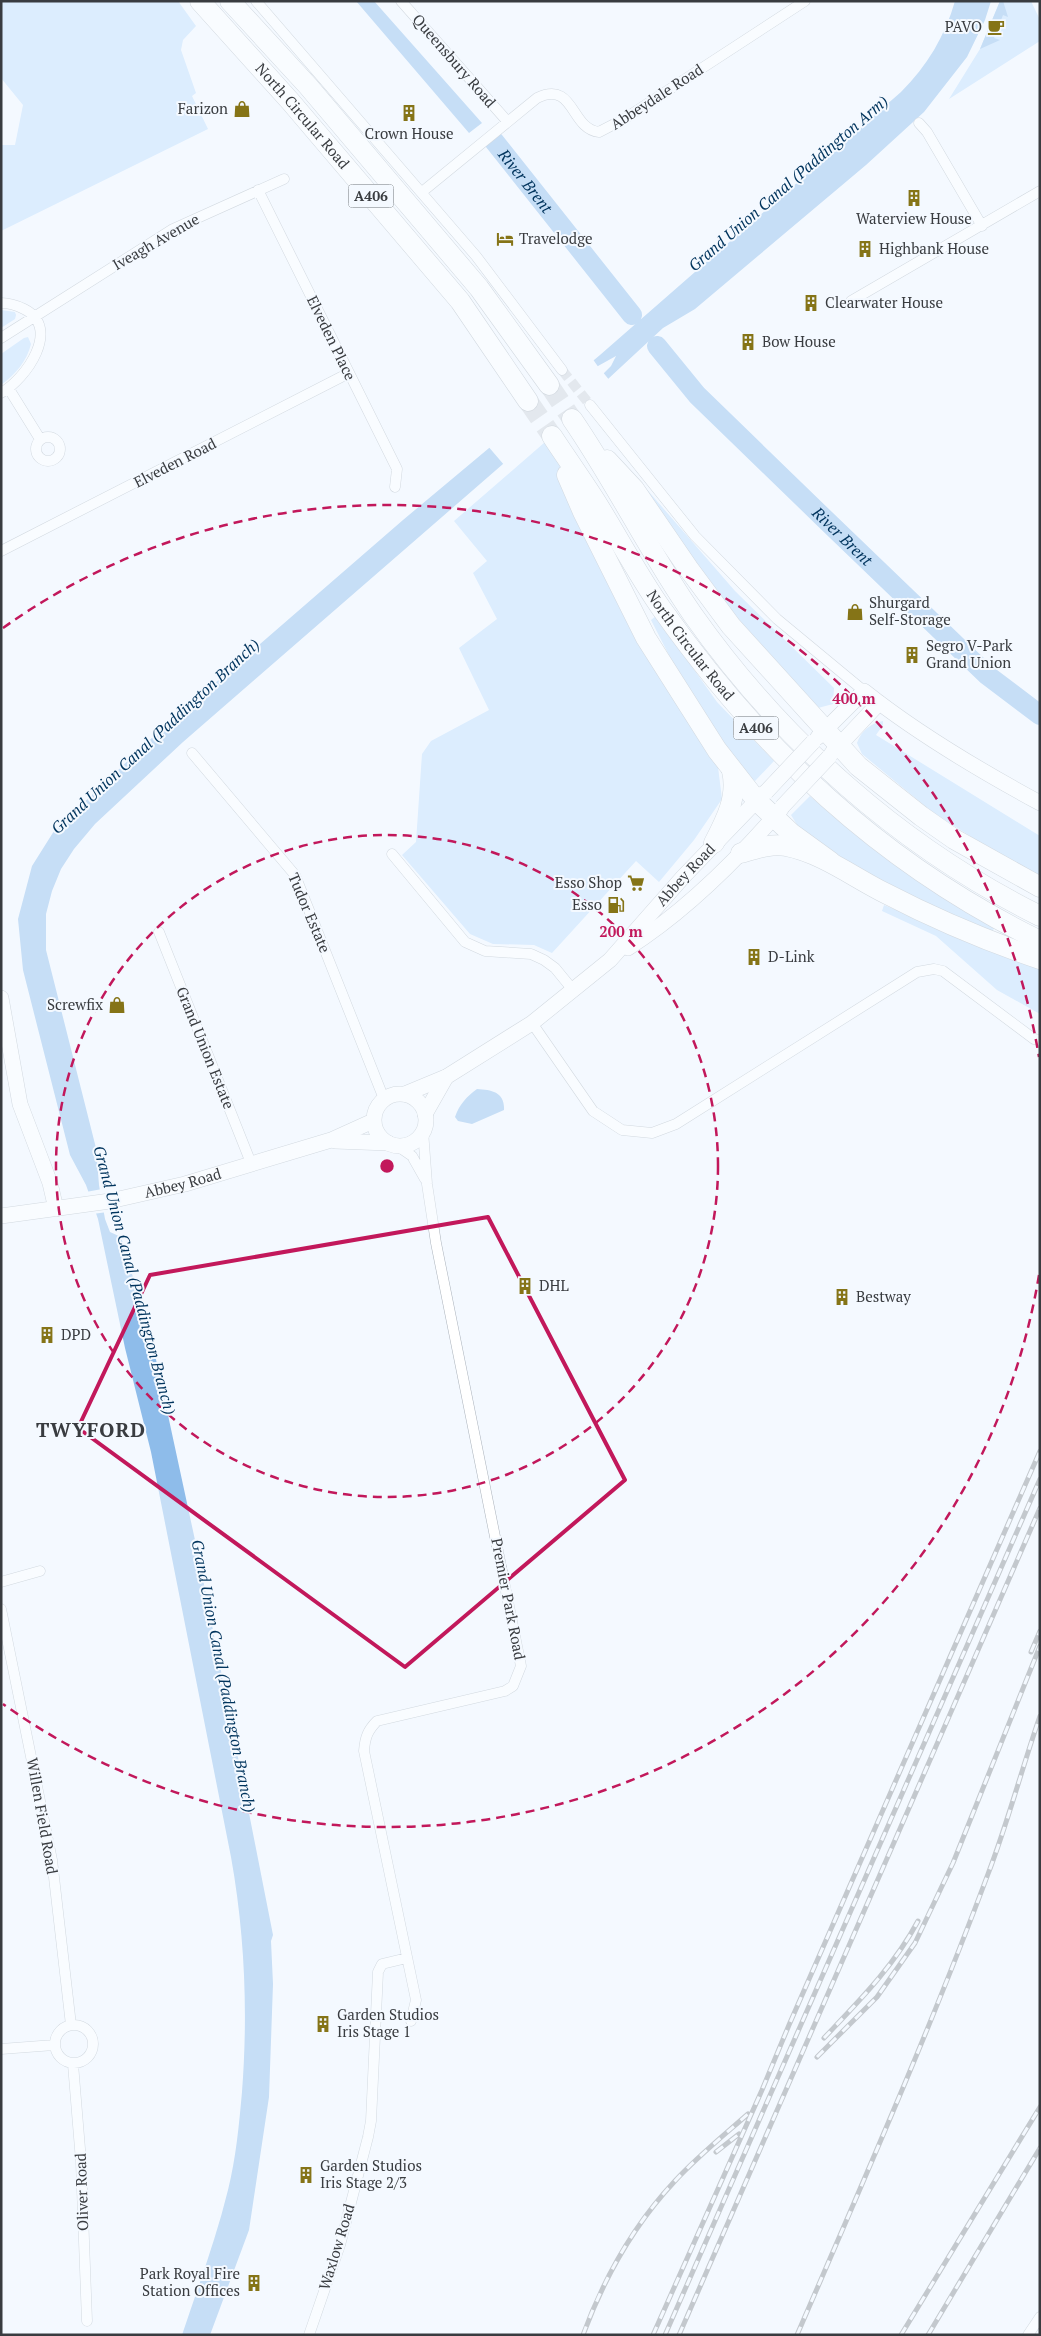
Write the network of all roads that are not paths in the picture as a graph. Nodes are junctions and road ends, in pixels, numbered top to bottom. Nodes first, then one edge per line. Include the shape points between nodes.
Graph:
1 (200, 1) edge
2 (230, 1) edge
3 (256, 1) edge
4 (401, 1) edge
5 (805, 1) edge
6 (507, 121) junction
7 (919, 123) dead end
8 (284, 179) dead end
9 (258, 190) junction
10 (1040, 191) edge
11 (422, 192) junction
12 (982, 226) junction
13 (851, 301) dead end
14 (1, 303) edge
15 (33, 316) junction
16 (1, 338) edge
17 (562, 370) tunnel mouth
18 (349, 374) junction
19 (549, 385) tunnel mouth
20 (5, 391) edge
21 (528, 401) tunnel mouth
22 (590, 405) tunnel mouth
23 (40, 439) dead end
24 (395, 487) dead end
25 (1, 552) edge
26 (864, 691) junction
27 (879, 703) junction
28 (819, 736) junction
29 (834, 751) junction
30 (192, 754) dead end
31 (732, 771) junction
32 (761, 796) junction
33 (1040, 803) edge
34 (778, 812) junction
35 (714, 844) junction
36 (741, 853) junction
37 (392, 854) dead end
38 (831, 862) junction
39 (1040, 887) edge
40 (1040, 916) edge
41 (159, 932) dead end
42 (1040, 940) edge
43 (1040, 959) edge
44 (610, 960) junction
45 (573, 990) junction
46 (1, 998) edge
47 (532, 1023) junction
48 (1040, 1040) edge
49 (446, 1077) junction
50 (405, 1094) junction
51 (384, 1099) junction
52 (425, 1114) junction
53 (373, 1121) junction
54 (423, 1131) junction
55 (331, 1140) junction
56 (392, 1144) junction
57 (251, 1163) junction
58 (427, 1184) junction
59 (56, 1209) junction
60 (1, 1216) edge
61 (40, 1571) dead end
62 (1, 1582) edge
63 (1, 1609) edge
64 (407, 1958) junction
65 (411, 2021) dead end
66 (71, 2025) junction
67 (54, 2045) junction
68 (1, 2049) edge
69 (73, 2064) junction
70 (1040, 2317) edge
71 (87, 2321) dead end
72 (309, 2335) edge
73 (1028, 2335) edge

1 - 21 highway, North Circular Road / A406 via 290,101 460,301
2 - 19 highway, North Circular Road / A406 via 308,86 479,288
3 - 11 street
4 - 6 street, Queensbury Road
5 - 6 street, Abbeydale Road via 609,128 599,132 586,128 566,100 553,93 537,98
6 - 11 street, Abbeydale Road
7 - 12 street via 928,132
8 - 9 street, Iveagh Avenue
9 - 15 street, Iveagh Avenue via 172,229
9 - 18 street, Elveden Place
10 - 12 street
11 - 17 street via 476,256
12 - 13 street
14 - 15 street via 17,306
15 - 16 street, Iveagh Avenue
15 - 20 street via 39,334 36,354 30,366
18 - 24 street, Elveden Place via 397,469
18 - 25 street, Elveden Road
20 - 23 street
22 - 26 street via 695,536 777,619
26 - 27 street
26 - 28 street, Abbey Road
27 - 29 street, Abbey Road
27 - 33 street via 986,774
28 - 29 highway
28 - 32 street, Abbey Road, bridge
28 - 40 highway, North Circular Road / A406 via 731,626 634,489 574,422 660,566 755,695 851,789 915,840 981,884
29 - 34 street, Abbey Road, bridge
29 - 39 highway via 954,839
30 - 51 street, Tudor Estate via 295,875
31 - 32 highway
31 - 35 highway via 735,787 732,803
31 - 42 highway, North Circular Road / A406 via 646,638 583,512 552,436 660,606 727,695 762,734 836,806 903,859 962,898
32 - 34 highway
32 - 35 street, Abbey Road
34 - 36 street, Abbey Road
34 - 38 highway
35 - 44 street, Abbey Road
36 - 38 highway via 785,845
36 - 44 street, Abbey Road via 676,913
37 - 45 street via 466,942 485,952 531,954 555,968
38 - 43 highway via 884,893 1011,950
41 - 57 street, Grand Union Estate
44 - 45 street, Abbey Road
45 - 47 street, Abbey Road
46 - 59 street via 20,1104 48,1177
47 - 48 street via 593,1111 622,1130 652,1133 676,1124 917,972 943,971
47 - 49 street, Abbey Road
49 - 50 street, Abbey Road
49 - 52 street, Abbey Road
50 - 51 street
50 - 52 street via 417,1100
51 - 53 street
52 - 54 street
53 - 55 street, Abbey Road
53 - 56 street via 377,1132
54 - 56 street via 412,1142
54 - 58 street, Premier Park Road
55 - 56 street, Abbey Road
55 - 57 street, Abbey Road
56 - 58 street, Premier Park Road via 412,1156
57 - 59 street, Abbey Road via 185,1184
58 - 64 street, Premier Park Road via 521,1666 513,1686 505,1691 377,1721 365,1738 364,1751
59 - 60 street, Abbey Road
61 - 62 street
63 - 66 street, Willen Field Road via 52,1860
64 - 65 street, Premier Park Road via 416,2000
64 - 72 street, Waxlow Road via 382,1964 378,1972 371,2122 340,2245
66 - 67 street via 57,2034
66 - 69 street via 83,2027 93,2043 90,2056
67 - 68 street
67 - 69 street via 58,2056
69 - 71 street, Oliver Road via 81,2161
70 - 73 street

